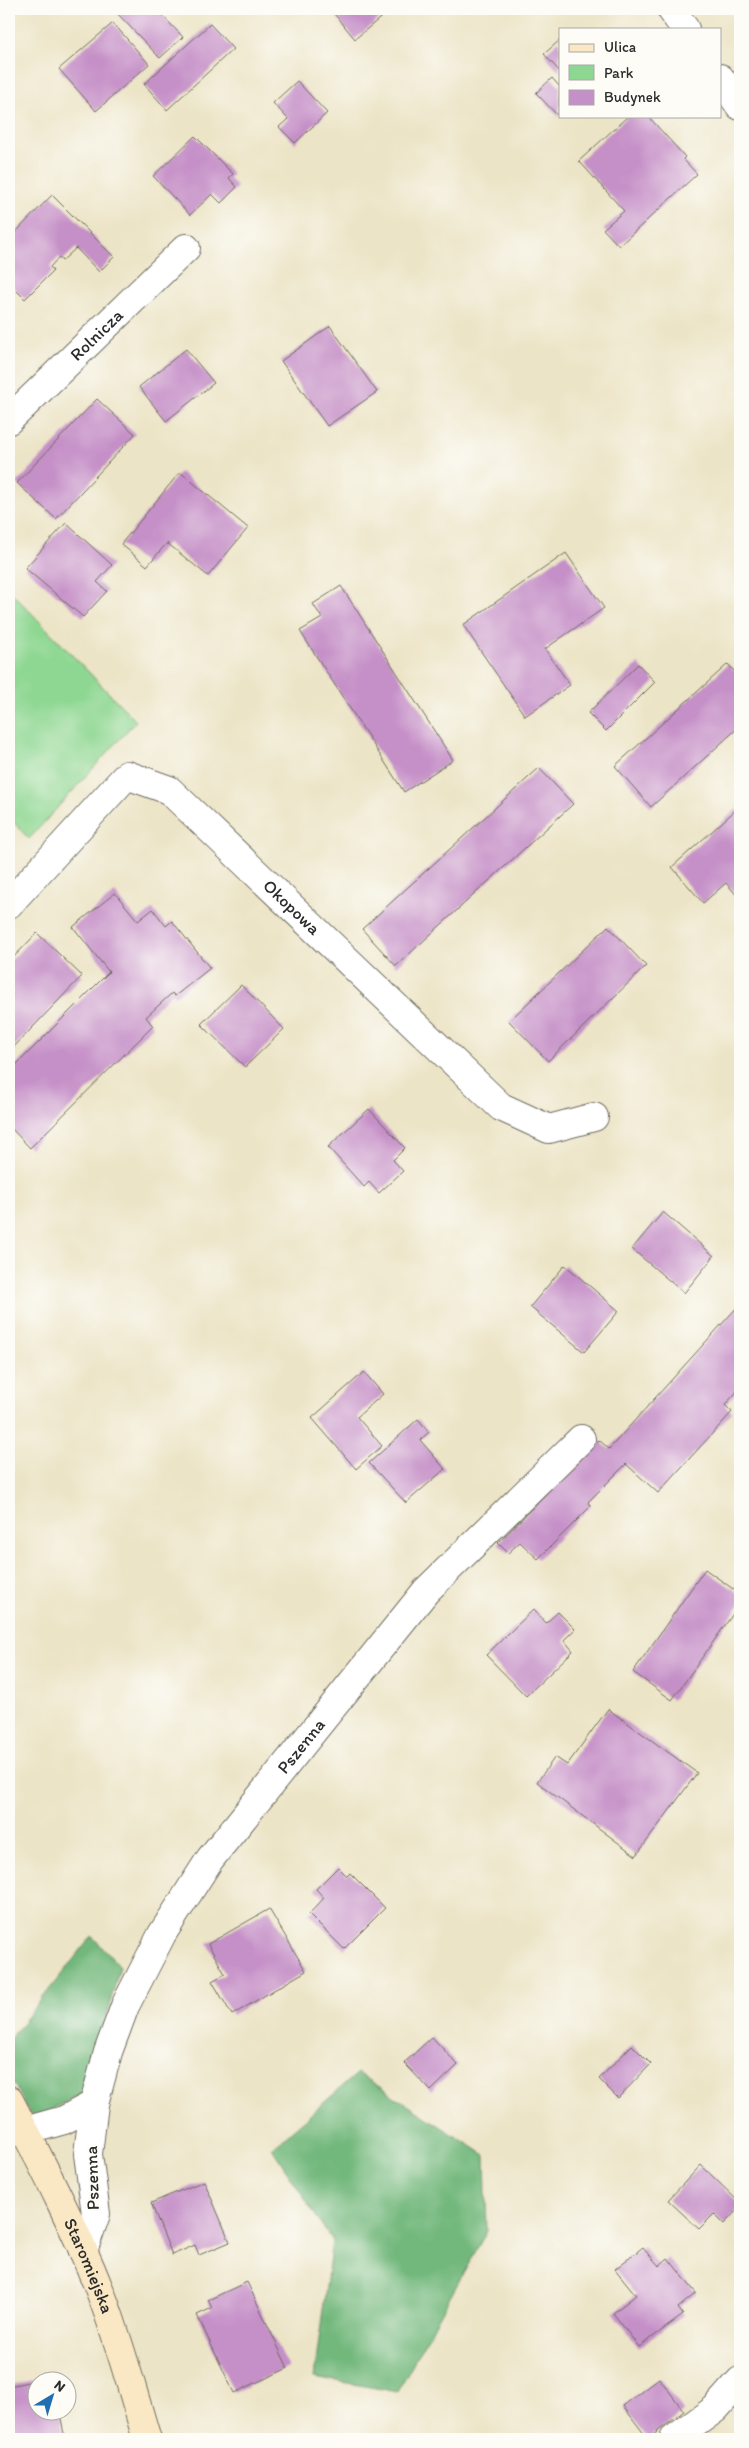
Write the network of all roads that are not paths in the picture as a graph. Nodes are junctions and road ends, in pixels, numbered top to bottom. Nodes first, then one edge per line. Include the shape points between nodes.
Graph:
1 (671, 9) edge
2 (684, 28) edge
3 (722, 81) edge
4 (740, 106) edge
5 (186, 248) dead end
6 (9, 420) edge
7 (9, 904) edge
8 (594, 1118) dead end
9 (581, 1439) dead end
10 (9, 2100) edge
11 (94, 2104) junction
12 (25, 2131) junction
13 (83, 2251) junction
14 (740, 2381) edge
15 (147, 2439) edge
16 (674, 2439) edge

1 - 2 street
3 - 4 street
5 - 6 street, Rolnicza
7 - 8 street, Okopowa via 127,775 169,790 501,1108 549,1129
9 - 11 street, Pszenna via 426,1591 210,1859 162,1934 125,2006
10 - 12 street, Staromiejska
11 - 12 street via 64,2120
11 - 13 street, Pszenna via 88,2154 96,2214
12 - 13 street, Staromiejska
13 - 15 street, Staromiejska via 116,2335
14 - 16 street via 715,2409

